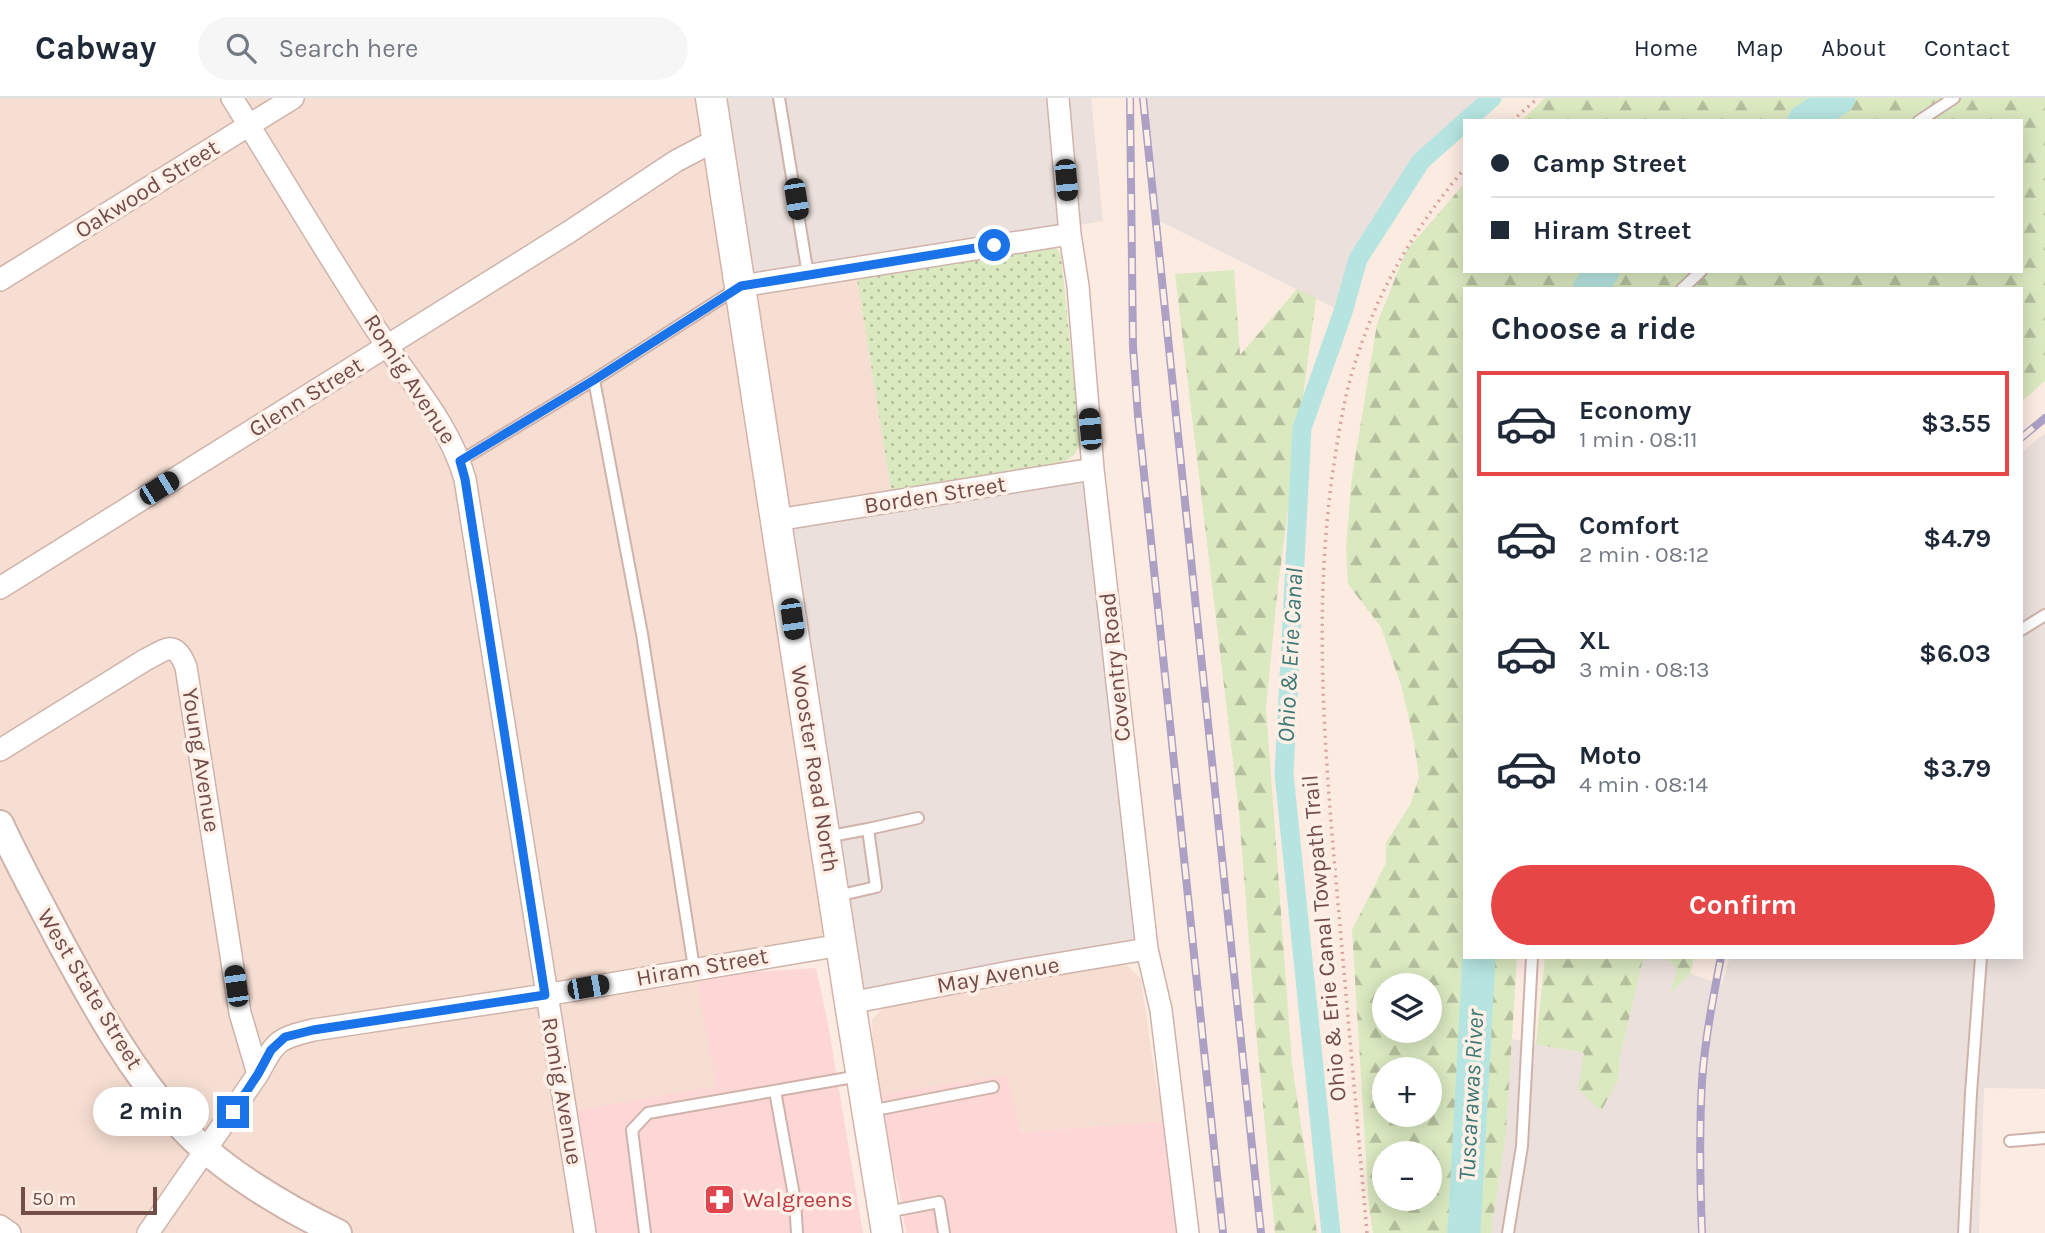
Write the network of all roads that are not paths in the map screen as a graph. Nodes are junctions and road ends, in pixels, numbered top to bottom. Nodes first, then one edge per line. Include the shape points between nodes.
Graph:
1 (232, 98) edge
2 (293, 98) edge
3 (711, 98) edge
4 (779, 98) edge
5 (1059, 98) edge
6 (1954, 98) edge
7 (1922, 119) edge
8 (249, 126) junction
9 (718, 139) junction
10 (1070, 234) junction
11 (1699, 273) edge
12 (808, 275) junction
13 (0, 280) edge
14 (741, 286) junction
15 (1684, 287) edge
16 (387, 346) junction
17 (594, 380) junction
18 (460, 461) junction
19 (1093, 469) junction
20 (777, 520) junction
21 (0, 588) edge
22 (2045, 615) edge
23 (2023, 628) edge
24 (0, 750) edge
25 (918, 818) dead end
26 (0, 824) edge
27 (868, 829) junction
28 (825, 837) junction
29 (834, 897) junction
30 (841, 945) junction
31 (1147, 949) junction
32 (1532, 959) edge
33 (1981, 959) edge
34 (694, 968) junction
35 (545, 995) junction
36 (850, 1003) junction
37 (258, 1074) junction
38 (862, 1075) junction
39 (993, 1087) dead end
40 (775, 1091) junction
41 (868, 1112) junction
42 (2045, 1138) edge
43 (2010, 1141) dead end
44 (207, 1149) junction
45 (885, 1223) edge
46 (0, 1226) edge
47 (10, 1233) edge
48 (148, 1233) edge
49 (338, 1233) edge
50 (584, 1233) edge
51 (645, 1233) edge
52 (797, 1233) edge
53 (944, 1233) edge
54 (1188, 1233) edge
55 (1508, 1233) edge
56 (1964, 1233) edge

1 - 8 street, Romig Avenue
2 - 8 street, Oakwood Street
3 - 9 main road, Wooster Road North
4 - 12 lane
5 - 10 street, Coventry Road
6 - 7 lane
8 - 13 street, Oakwood Street
8 - 16 street, Romig Avenue
9 - 14 main road, Wooster Road North
9 - 16 street, Glenn Street via 676,161
10 - 12 street
10 - 19 street, Coventry Road
11 - 15 lane
12 - 14 street
14 - 17 lane
14 - 20 main road, Wooster Road North
16 - 18 street, Romig Avenue via 444,426
16 - 21 street, Glenn Street
17 - 18 lane
17 - 34 lane via 642,634
18 - 35 street, Romig Avenue
19 - 20 street, Borden Street
19 - 31 street, Coventry Road
20 - 28 main road, Wooster Road North
22 - 23 lane
24 - 37 street, Young Avenue via 145,660 168,649 180,652 240,1013
25 - 27 lane
26 - 44 street, West State Street via 97,1009 181,1126
27 - 28 lane
27 - 29 lane via 876,887
28 - 29 main road, Wooster Road North
29 - 30 main road, Wooster Road North
30 - 34 street, Hiram Street
30 - 36 main road, Wooster Road North
31 - 36 street, May Avenue
31 - 54 street, Coventry Road via 1161,1010
32 - 55 lane via 1522,1146
33 - 56 lane
34 - 35 street, Hiram Street
35 - 37 street, Hiram Street via 285,1037 271,1050
35 - 50 street, Romig Avenue
36 - 38 main road, Wooster Road North
37 - 44 street, Hiram Street
38 - 40 lane
38 - 41 main road, Wooster Road North
39 - 41 lane
40 - 51 lane via 648,1113 632,1130
40 - 52 lane
41 - 45 main road, Wooster Road North
42 - 43 lane
44 - 48 street, Hiram Street
44 - 49 street, West State Street via 295,1212
45 - 53 lane via 939,1202
46 - 47 street

